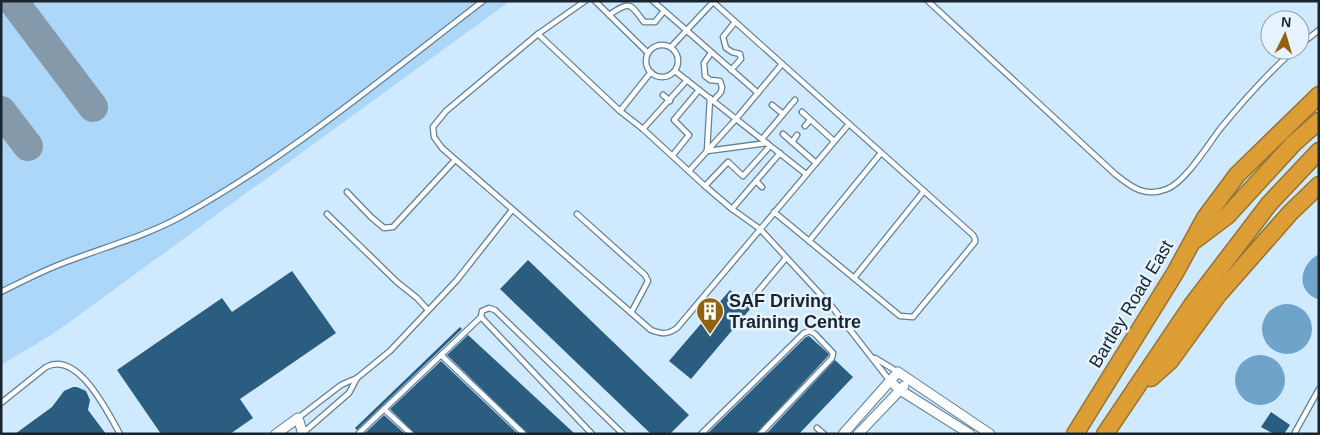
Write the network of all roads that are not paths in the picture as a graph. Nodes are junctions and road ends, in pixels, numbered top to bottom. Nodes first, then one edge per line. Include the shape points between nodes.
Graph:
1 (484, 1) edge
2 (585, 1) edge
3 (595, 1) edge
4 (653, 1) edge
5 (928, 1) edge
6 (713, 2) edge
7 (664, 11) junction
8 (609, 14) junction
9 (735, 22) junction
10 (686, 31) junction
11 (538, 34) junction
12 (671, 48) junction
13 (648, 53) junction
14 (711, 53) junction
15 (1283, 60) edge
16 (782, 64) junction
17 (731, 70) junction
18 (675, 71) junction
19 (651, 72) junction
20 (687, 80) junction
21 (699, 90) junction
22 (758, 93) junction
23 (663, 94) dead end
24 (1319, 95) edge
25 (711, 100) junction
26 (795, 100) dead end
27 (670, 101) junction
28 (772, 105) dead end
29 (620, 111) junction
30 (802, 112) dead end
31 (783, 114) junction
32 (736, 119) junction
33 (810, 120) junction
34 (1319, 121) edge
35 (848, 124) junction
36 (805, 126) dead end
37 (643, 129) junction
38 (783, 134) dead end
39 (797, 135) dead end
40 (762, 139) junction
41 (834, 141) junction
42 (792, 142) junction
43 (768, 144) junction
44 (707, 151) junction
45 (1319, 151) edge
46 (780, 153) junction
47 (880, 153) junction
48 (673, 156) junction
49 (455, 160) junction
50 (816, 163) junction
51 (689, 171) junction
52 (806, 174) junction
53 (756, 181) junction
54 (1319, 185) edge
55 (705, 186) junction
56 (762, 187) dead end
57 (924, 191) junction
58 (346, 192) dead end
59 (732, 209) junction
60 (512, 210) junction
61 (774, 212) junction
62 (326, 214) dead end
63 (577, 214) dead end
64 (760, 229) junction
65 (809, 241) junction
66 (1191, 243) junction
67 (786, 258) junction
68 (854, 278) junction
69 (1, 292) edge
70 (755, 295) dead end
71 (428, 310) junction
72 (630, 312) junction
73 (481, 317) junction
74 (441, 355) junction
75 (871, 356) junction
76 (898, 372) junction
77 (357, 378) junction
78 (909, 380) junction
79 (890, 381) junction
80 (1319, 389) edge
81 (900, 390) junction
82 (1132, 394) junction
83 (1, 402) edge
84 (384, 409) junction
85 (298, 418) junction
86 (817, 428) dead end
87 (286, 431) edge
88 (303, 433) edge
89 (120, 434) edge
90 (276, 434) edge
91 (358, 434) edge
92 (411, 434) edge
93 (524, 434) edge
94 (592, 434) edge
95 (623, 434) edge
96 (701, 434) edge
97 (760, 434) edge
98 (824, 434) edge
99 (843, 434) edge
100 (858, 434) edge
101 (970, 434) edge
102 (990, 434) edge
103 (1075, 434) edge
104 (1105, 434) edge
105 (1294, 434) edge

1 - 69 lane via 300,140 210,200 153,230 66,262
2 - 11 lane
3 - 8 lane
4 - 7 lane
5 - 15 lane via 1126,183 1149,192 1168,189 1184,176 1256,86
6 - 9 lane
6 - 10 lane
7 - 8 lane via 654,22 644,22 628,4
7 - 10 lane
8 - 13 lane
9 - 16 lane
9 - 17 lane via 724,38 726,48 740,54 741,59
10 - 12 lane
10 - 14 lane
11 - 29 lane
11 - 49 lane via 438,119 433,127 434,137
12 - 13 lane via 656,46
12 - 18 lane via 678,56
13 - 19 lane via 646,63
14 - 17 lane
14 - 25 lane via 704,62 705,76 720,81 722,87
16 - 22 lane
16 - 35 lane
17 - 22 lane
18 - 19 lane via 660,77
18 - 20 lane
19 - 29 lane
20 - 21 lane
20 - 27 lane
21 - 25 lane
21 - 48 lane via 674,120 690,135
22 - 32 lane
23 - 27 lane
24 - 66 highway via 1237,175
25 - 32 lane
25 - 44 lane
26 - 31 lane
27 - 37 lane
28 - 31 lane
29 - 37 lane
30 - 33 lane
31 - 40 lane
32 - 40 lane
32 - 44 lane
33 - 36 lane
33 - 41 lane
34 - 66 highway, Bartley Road East via 1293,144 1227,216
35 - 41 lane
35 - 47 lane
37 - 48 lane
38 - 42 lane
39 - 42 lane
40 - 43 lane
41 - 50 lane
42 - 50 lane
43 - 44 lane
43 - 46 lane
43 - 55 lane via 743,176 728,162
44 - 51 lane
45 - 82 highway via 1263,212 1192,305
46 - 52 lane
46 - 53 lane
47 - 57 lane
47 - 65 lane
48 - 51 lane
49 - 58 lane via 393,227 384,228
49 - 60 lane
50 - 52 lane
51 - 55 lane
52 - 61 lane
53 - 56 lane
53 - 59 lane
54 - 82 highway via 1218,295 1170,361
55 - 59 lane
57 - 68 lane
57 - 68 lane via 973,235 973,246 910,317 900,316
59 - 64 lane
60 - 71 lane via 457,280
60 - 72 lane
61 - 64 lane
61 - 65 lane
62 - 71 lane
63 - 72 lane via 645,274 646,288
64 - 67 lane
64 - 72 lane via 670,333 651,330
65 - 68 lane
66 - 103 highway, Bartley Road East
67 - 70 lane
67 - 75 lane via 833,308
71 - 77 lane via 390,351
73 - 74 lane
73 - 94 lane
73 - 95 lane via 482,311 495,310
74 - 84 lane
74 - 93 lane
75 - 76 lane
75 - 79 lane
76 - 78 street
76 - 79 street
77 - 85 lane via 341,385
77 - 88 lane via 349,393
78 - 81 street
78 - 102 street
79 - 81 street
79 - 99 street
80 - 105 lane
81 - 100 street
81 - 101 street
82 - 104 highway
83 - 89 lane via 46,367 65,366 79,373 91,386
84 - 91 lane
84 - 92 lane
85 - 87 street
85 - 88 street
86 - 98 lane
87 - 90 street
96 - 97 lane via 804,333 810,331 833,353 832,358

